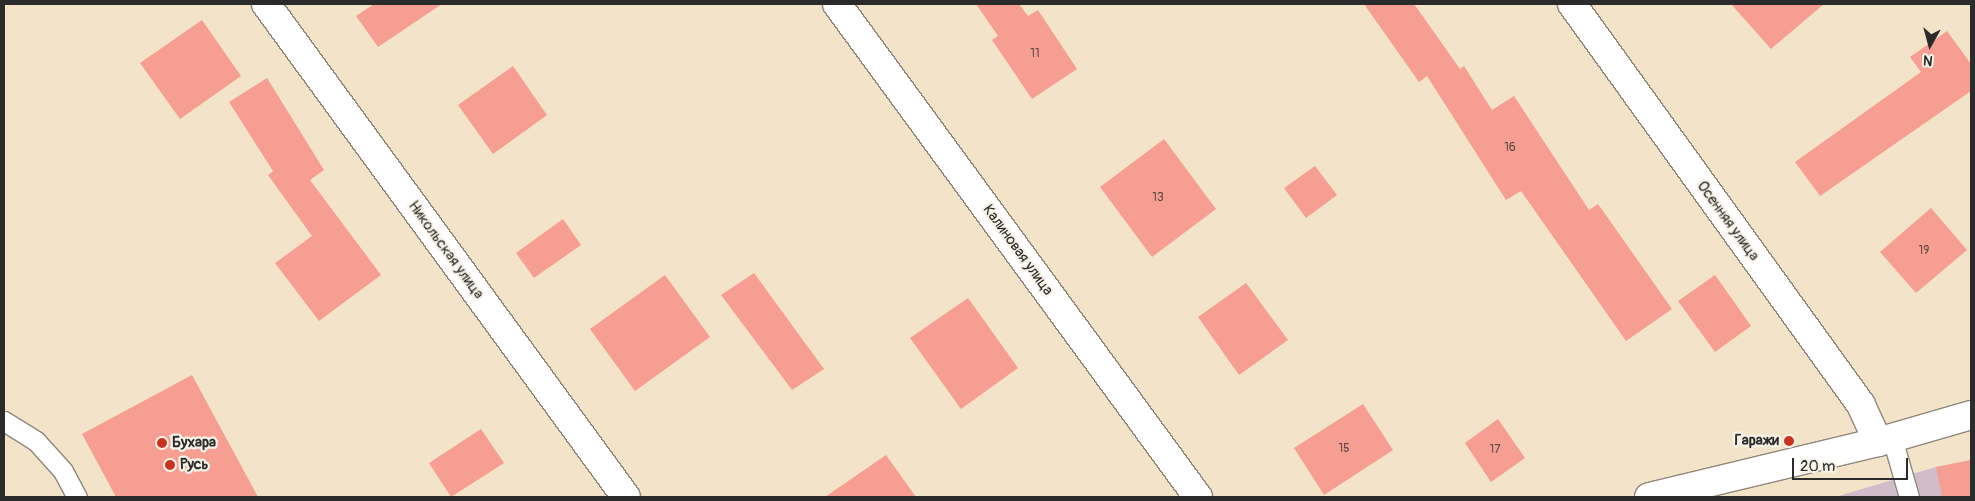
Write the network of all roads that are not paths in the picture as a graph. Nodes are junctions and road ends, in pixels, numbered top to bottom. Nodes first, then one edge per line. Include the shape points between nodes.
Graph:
1 (266, 4) edge
2 (838, 4) edge
3 (1572, 4) edge
4 (1971, 415) edge
5 (4, 421) edge
6 (1885, 440) junction
7 (77, 497) edge
8 (626, 497) edge
9 (1198, 497) edge
10 (1649, 497) edge
11 (1909, 497) edge

1 - 8 street, Никольская улица
2 - 9 street, Калиновая улица
3 - 6 street, Осенняя улица
4 - 6 street
5 - 7 lane via 36,441 63,471
6 - 10 street
6 - 11 lane

